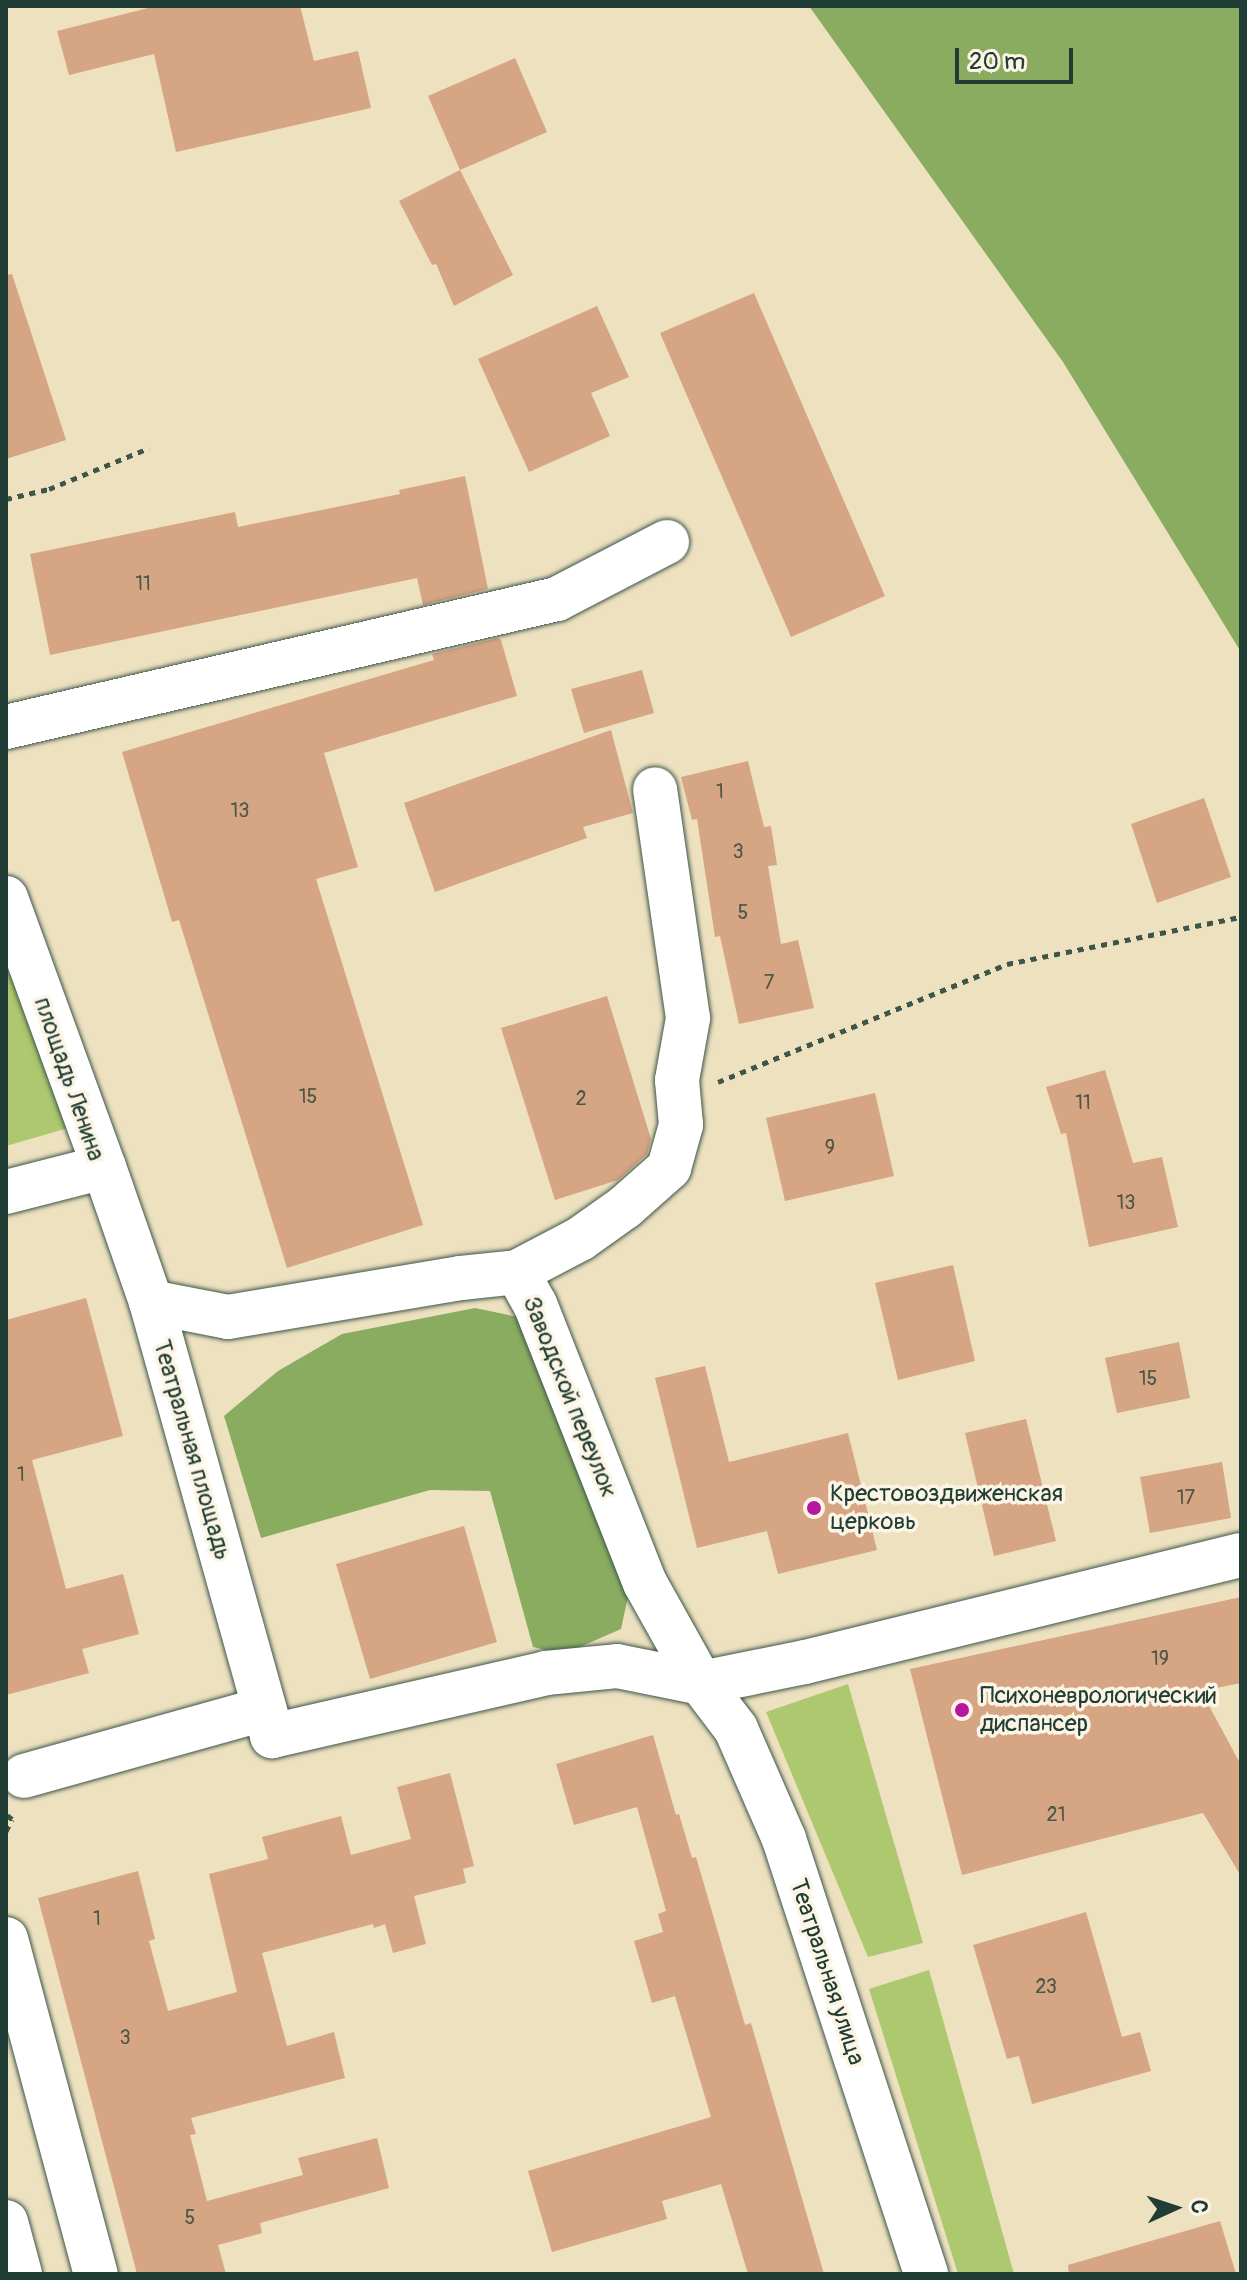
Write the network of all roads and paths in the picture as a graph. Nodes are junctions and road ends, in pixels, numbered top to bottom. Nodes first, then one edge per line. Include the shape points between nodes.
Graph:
1 (149, 448) dead end
2 (6, 499) edge
3 (667, 542) dead end
4 (6, 727) edge
5 (655, 789) dead end
6 (6, 898) edge
7 (1241, 917) edge
8 (681, 1125) junction
9 (104, 1167) junction
10 (6, 1192) edge
11 (517, 1272) junction
12 (151, 1302) junction
13 (1241, 1555) edge
14 (701, 1683) junction
15 (268, 1723) junction
16 (24, 1776) dead end
17 (12, 1819) dead end
18 (6, 1831) edge
19 (6, 1939) edge
20 (6, 2222) edge
21 (20, 2274) edge
22 (96, 2274) edge
23 (926, 2274) edge

1 - 2 path via 49,489
3 - 4 street via 557,599
5 - 8 street via 688,1018 677,1080
6 - 9 street, площадь Ленина
7 - 8 path via 1007,964 718,1082 703,1091
8 - 11 street via 669,1168 580,1239
9 - 10 street, площадь Ленина
9 - 12 street, Театральная площадь
11 - 12 street, Заводской переулок via 228,1317
11 - 14 street, Заводской переулок via 535,1304 645,1583
12 - 15 street, Театральная площадь
13 - 14 street
14 - 15 street via 617,1666 546,1673
14 - 23 street, Театральная улица via 736,1729 784,1839
15 - 16 street
17 - 18 path
19 - 22 street
20 - 21 street

